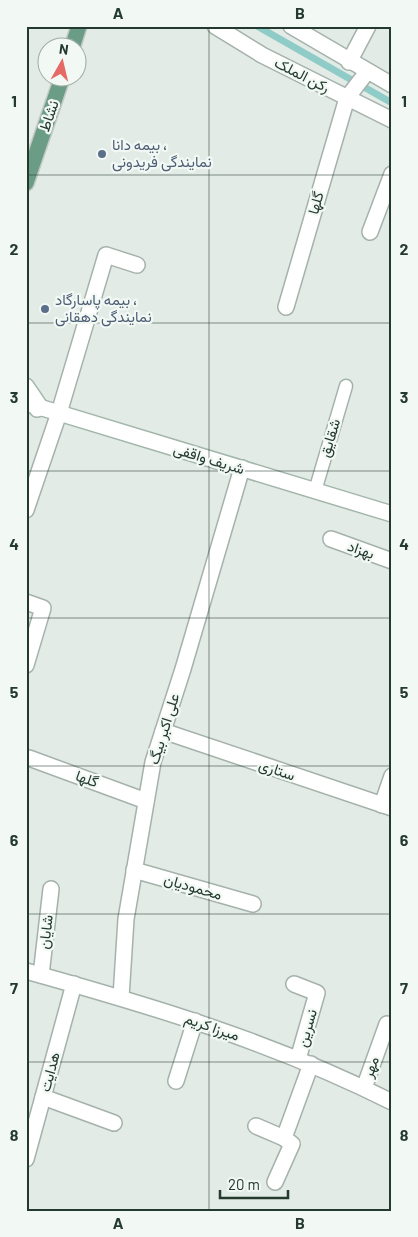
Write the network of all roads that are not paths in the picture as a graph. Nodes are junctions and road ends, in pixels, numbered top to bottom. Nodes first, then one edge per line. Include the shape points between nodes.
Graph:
1 (79, 26) edge
2 (215, 26) edge
3 (291, 26) edge
4 (368, 26) edge
5 (75, 38) edge
6 (350, 62) junction
7 (367, 72) junction
8 (392, 85) edge
9 (59, 88) edge
10 (347, 98) junction
11 (392, 120) edge
12 (392, 174) edge
13 (26, 183) edge
14 (370, 232) dead end
15 (137, 265) dead end
16 (286, 307) dead end
17 (26, 386) edge
18 (346, 386) dead end
19 (26, 403) edge
20 (41, 408) junction
21 (26, 412) edge
22 (59, 413) junction
23 (242, 468) junction
24 (314, 491) junction
25 (26, 510) edge
26 (392, 514) edge
27 (331, 539) dead end
28 (392, 561) edge
29 (26, 602) edge
30 (26, 665) edge
31 (163, 731) junction
32 (28, 758) dead end
33 (392, 776) edge
34 (146, 801) junction
35 (387, 807) edge
36 (134, 870) junction
37 (51, 889) dead end
38 (253, 904) dead end
39 (26, 971) edge
40 (41, 975) junction
41 (74, 984) junction
42 (294, 984) dead end
43 (120, 997) junction
44 (195, 1021) junction
45 (392, 1025) edge
46 (305, 1062) junction
47 (176, 1081) dead end
48 (364, 1088) junction
49 (43, 1097) junction
50 (392, 1102) edge
51 (114, 1123) dead end
52 (256, 1126) dead end
53 (284, 1138) junction
54 (26, 1159) edge
55 (275, 1182) dead end

1 - 5 main road
2 - 10 street, رکن الملک via 262,55
3 - 6 street
4 - 6 street
6 - 7 street
7 - 8 street
7 - 10 street
9 - 13 main road, نشاط
10 - 11 street, رکن الملک
10 - 16 street, گلها
12 - 14 street
15 - 22 street via 106,255
17 - 20 street
18 - 24 lane, شقایق
19 - 20 street, شریف واقفی
20 - 21 street
20 - 22 street, شریف واقفی
22 - 23 street, شریف واقفی
22 - 25 street
23 - 24 street, شریف واقفی
23 - 31 street, علی اکبر بیگ
24 - 26 street, شریف واقفی
27 - 28 street, بهزاد
29 - 30 street via 43,608
31 - 34 street, علی اکبر بیگ
31 - 35 street, ستاری
32 - 34 street, گلها
33 - 35 street
34 - 36 street, علی اکبر بیگ
36 - 38 street, محمودیان
36 - 43 street, علی اکبر بیگ via 126,919
37 - 40 street, شایان
39 - 40 street, میرزا کریم
40 - 41 street, میرزا کریم
41 - 43 street, میرزا کریم
41 - 49 street, هدایت
42 - 46 street, نسرین via 317,993
43 - 44 street, میرزا کریم
44 - 46 street, میرزا کریم
44 - 47 street
45 - 48 street, مهر via 387,1024
46 - 48 street, میرزا کریم
46 - 53 street
48 - 50 street, میرزا کریم
49 - 51 street
49 - 54 street, هدایت
52 - 53 street
53 - 55 street via 292,1144

